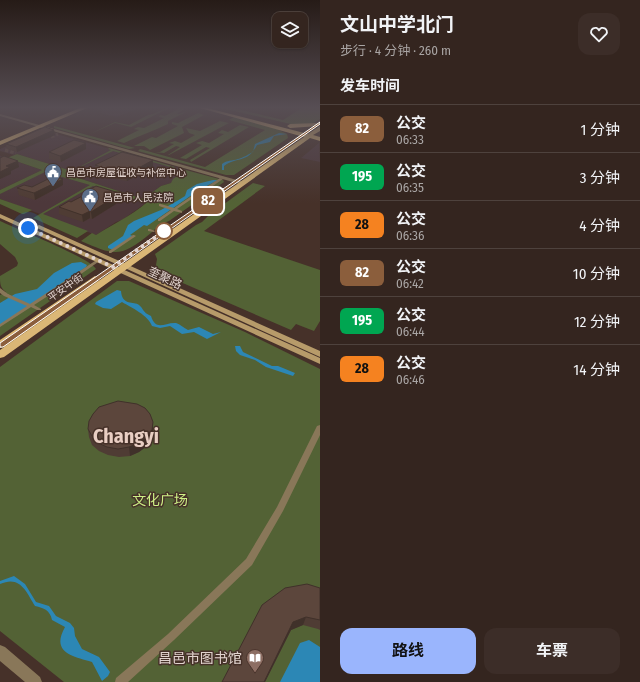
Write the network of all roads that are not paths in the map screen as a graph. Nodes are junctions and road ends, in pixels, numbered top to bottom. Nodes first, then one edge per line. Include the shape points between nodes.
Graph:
1 (82, 140) edge
2 (300, 140) edge
3 (221, 179) dead end
4 (240, 182) junction
5 (203, 191) dead end
6 (194, 196) dead end
7 (160, 205) dead end
8 (0, 210) edge
9 (174, 210) junction
10 (181, 212) dead end
11 (0, 216) edge
12 (158, 220) dead end
13 (134, 236) dead end
14 (110, 252) dead end
15 (99, 260) junction
16 (119, 266) junction
17 (68, 281) junction
18 (76, 284) dead end
19 (0, 290) edge
20 (6, 295) joint
21 (31, 306) junction
22 (40, 309) dead end
23 (0, 326) edge
24 (0, 345) edge
25 (320, 354) edge
26 (0, 355) edge
27 (320, 361) edge
28 (320, 428) edge
29 (0, 652) edge
30 (35, 682) edge
31 (120, 682) edge

1 - 4 street
2 - 4 main road, 平安中街
3 - 5 street
4 - 16 main road, 平安中街
6 - 9 street
7 - 9 street
8 - 16 main road, 奎聚路
9 - 10 street
9 - 12 street
11 - 15 main road, 奎聚路
13 - 14 street
15 - 16 main road, 奎聚路
15 - 17 street
16 - 24 main road, 平安中街
16 - 25 main road, 奎聚路
16 - 26 main road, 平安中街
16 - 27 main road, 奎聚路
17 - 18 street
17 - 21 street
19 - 20 street
20 - 21 street
21 - 22 street
21 - 23 street
28 - 31 street via 280,509 249,562
29 - 30 street

